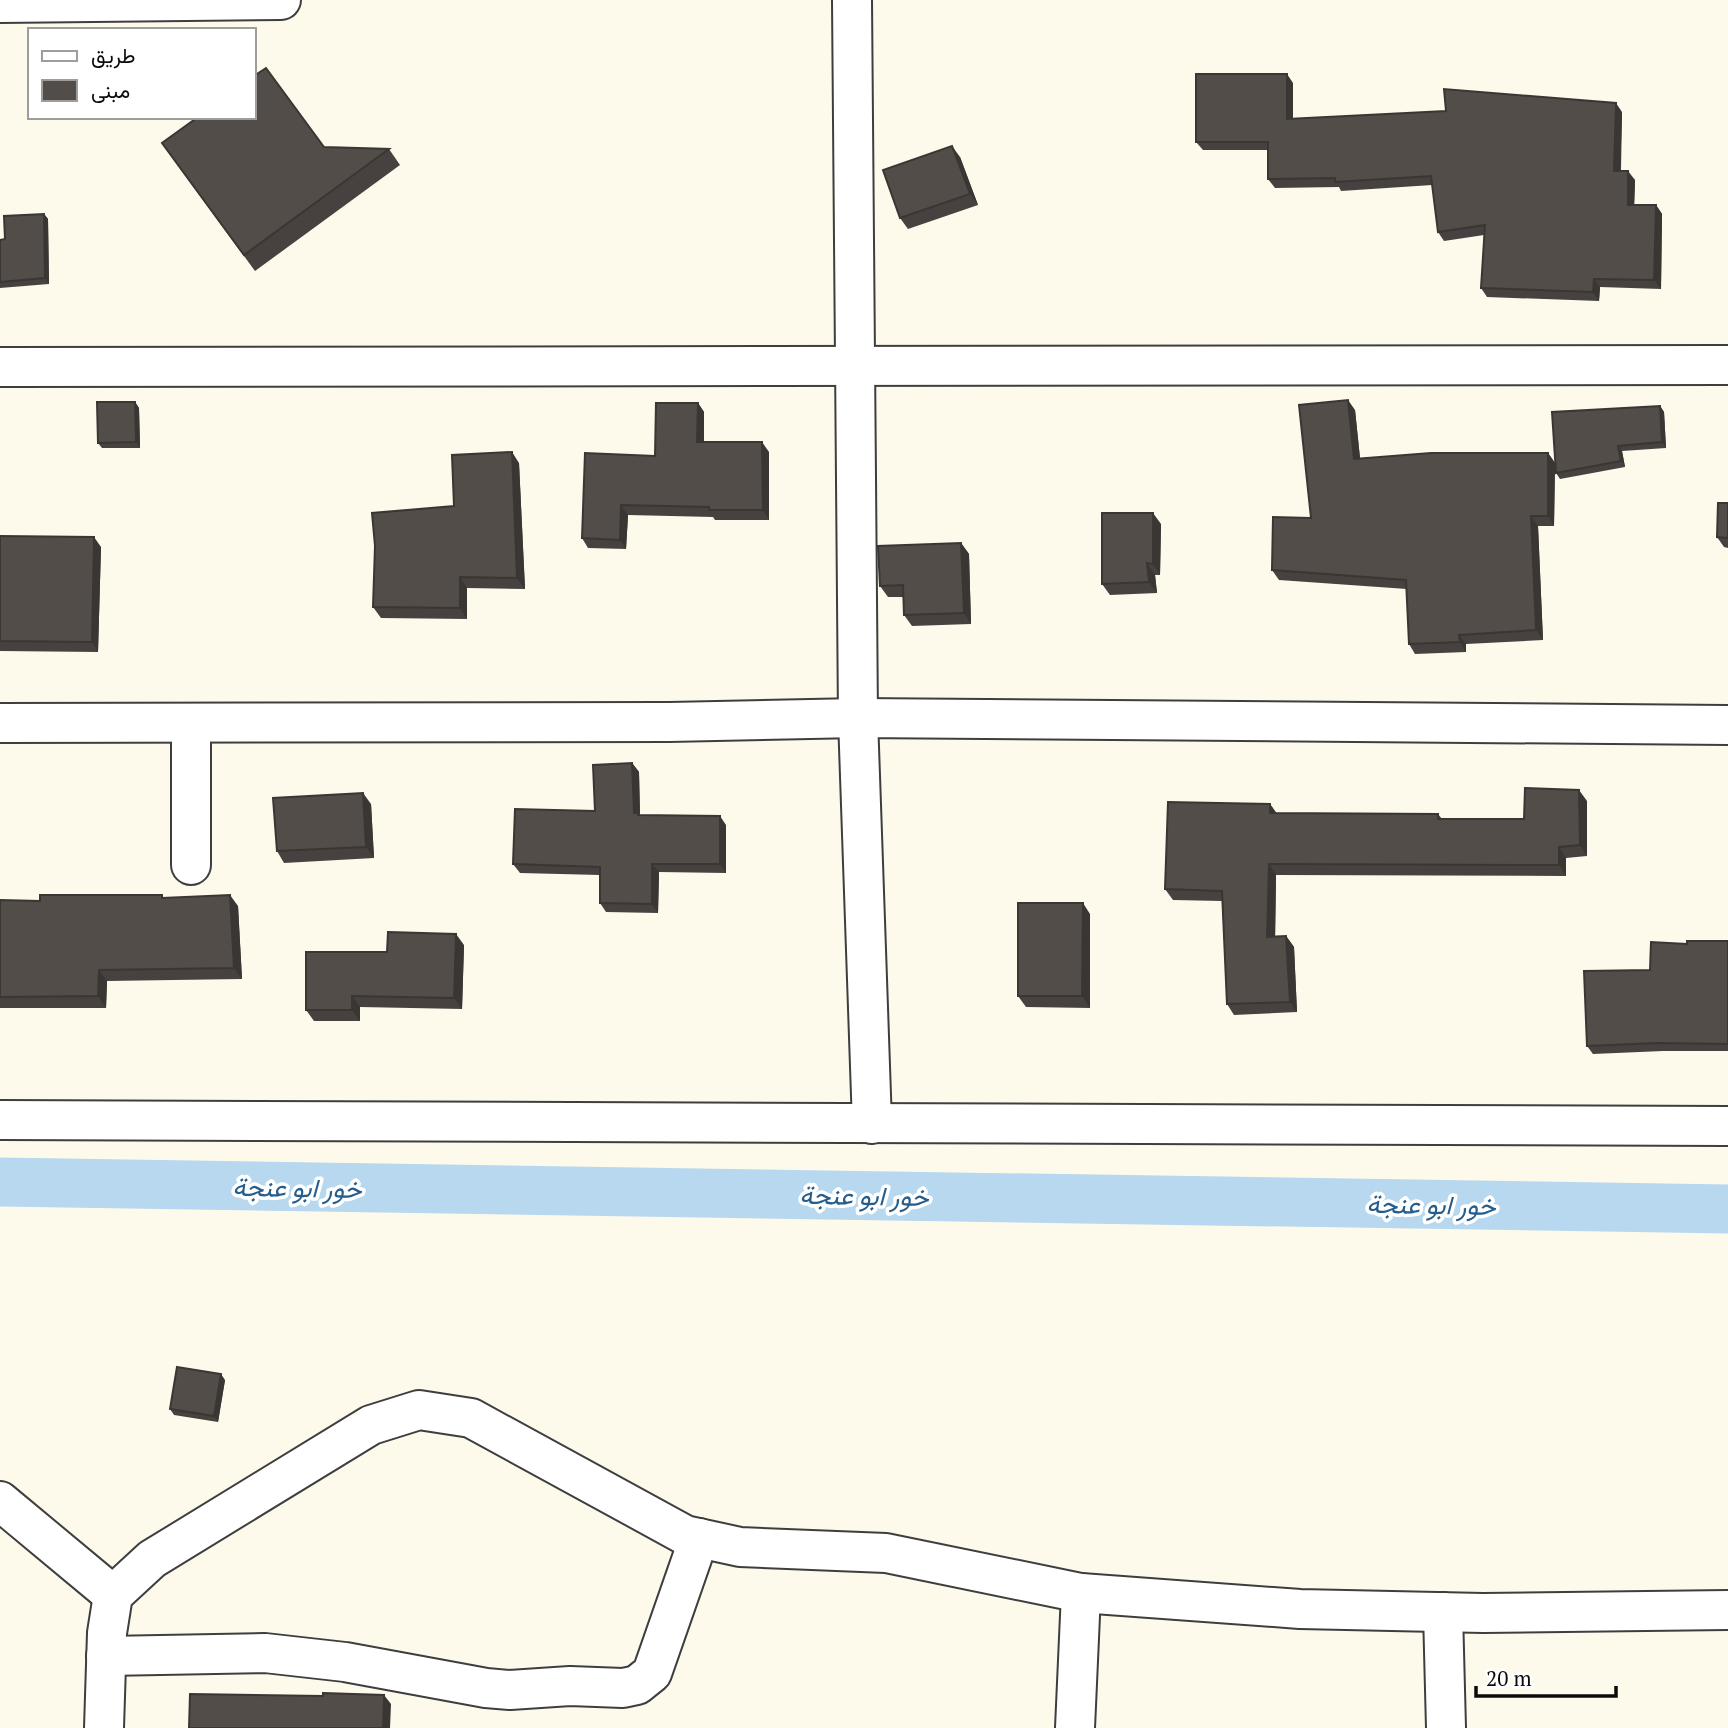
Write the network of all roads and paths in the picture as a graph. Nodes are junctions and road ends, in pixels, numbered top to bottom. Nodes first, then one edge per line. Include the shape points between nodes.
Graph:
1 (281, 0) edge
2 (852, 0) edge
3 (0, 3) edge
4 (1728, 365) edge
5 (0, 366) edge
6 (855, 366) junction
7 (858, 718) junction
8 (0, 723) edge
9 (191, 724) junction
10 (1728, 725) edge
11 (191, 865) dead end
12 (0, 1120) edge
13 (872, 1124) junction
14 (1728, 1126) edge
15 (0, 1501) edge
16 (699, 1538) junction
17 (1082, 1593) junction
18 (113, 1595) junction
19 (1728, 1610) edge
20 (1443, 1612) junction
21 (106, 1656) junction
22 (104, 1728) edge
23 (1075, 1728) edge
24 (1446, 1728) edge

1 - 3 street
2 - 6 street
4 - 6 street
5 - 6 street
6 - 7 street
7 - 9 street
7 - 10 street
7 - 13 street
8 - 9 street
9 - 11 street
12 - 13 street
13 - 14 street
15 - 18 street
16 - 17 street via 740,1546 886,1553
16 - 18 street via 685,1535 471,1418 419,1410 371,1425 152,1559
16 - 21 street via 652,1673 623,1688 486,1688 345,1662 265,1653
17 - 20 street via 1300,1609
17 - 23 street
18 - 21 street
19 - 20 street
20 - 24 street
21 - 22 street

